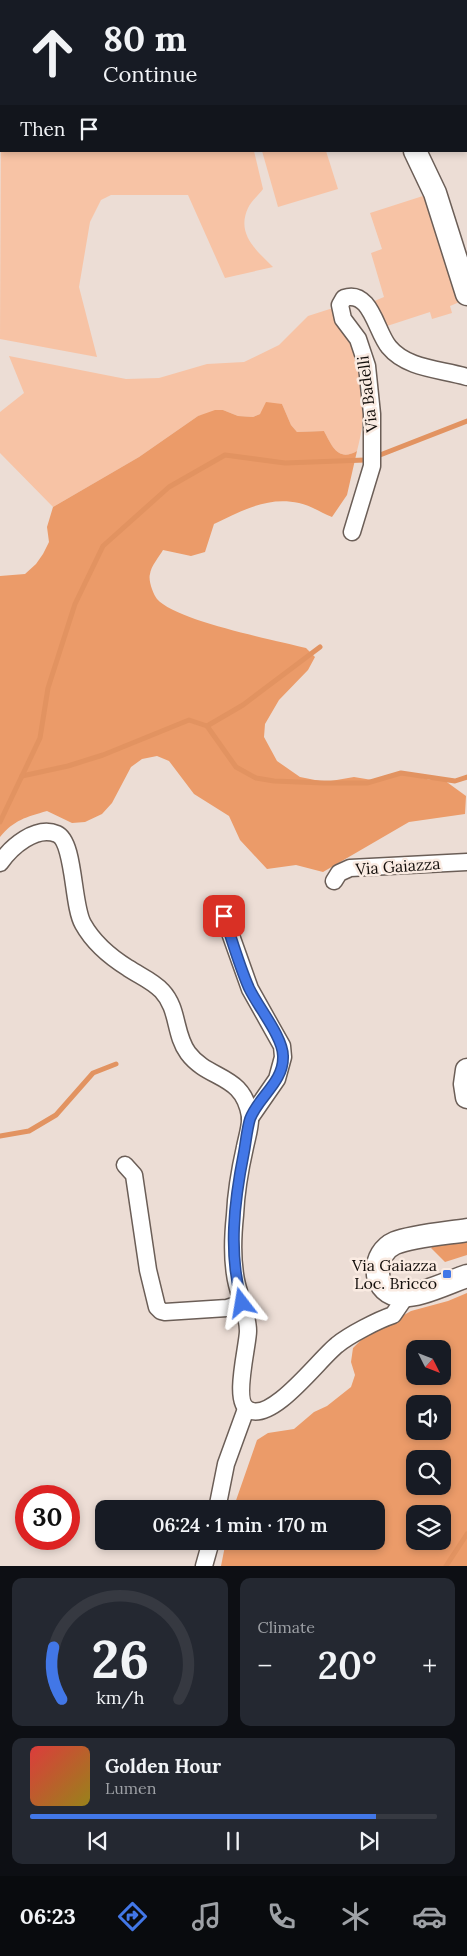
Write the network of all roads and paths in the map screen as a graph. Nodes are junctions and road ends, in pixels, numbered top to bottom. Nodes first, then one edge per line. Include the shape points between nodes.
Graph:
1 (415, 152) edge
2 (467, 294) edge
3 (467, 377) edge
4 (352, 532) dead end
5 (467, 862) edge
6 (0, 863) edge
7 (334, 881) dead end
8 (224, 916) dead end
9 (467, 1070) edge
10 (467, 1097) edge
11 (250, 1118) junction
12 (125, 1165) dead end
13 (467, 1230) edge
14 (467, 1276) edge
15 (406, 1296) junction
16 (242, 1303) junction
17 (246, 1409) junction
18 (219, 1500) edge
19 (208, 1550) edge
20 (204, 1566) edge

1 - 2 main road via 435,193
3 - 4 street, Via Badelli via 409,363 388,347 368,306 359,299 344,298 340,305 343,319 358,339 366,366 372,414 372,466
5 - 7 street, Via Gaiazza via 350,868 339,873
6 - 11 street via 12,849 36,834 56,834 63,838 82,922 92,938 126,967 164,992 174,1007 188,1053 241,1091
8 - 11 street via 250,989 282,1046 284,1057 277,1078
9 - 10 main road
11 - 16 street via 234,1214 235,1273
12 - 16 street via 134,1175 148,1270 157,1307 166,1312 227,1308
13 - 15 main road via 395,1243 383,1253 377,1267 378,1280 396,1295
14 - 15 main road
15 - 17 street via 393,1315 337,1345 278,1402 262,1411
16 - 17 street via 248,1330 242,1391
17 - 18 street via 229,1456
19 - 20 street

